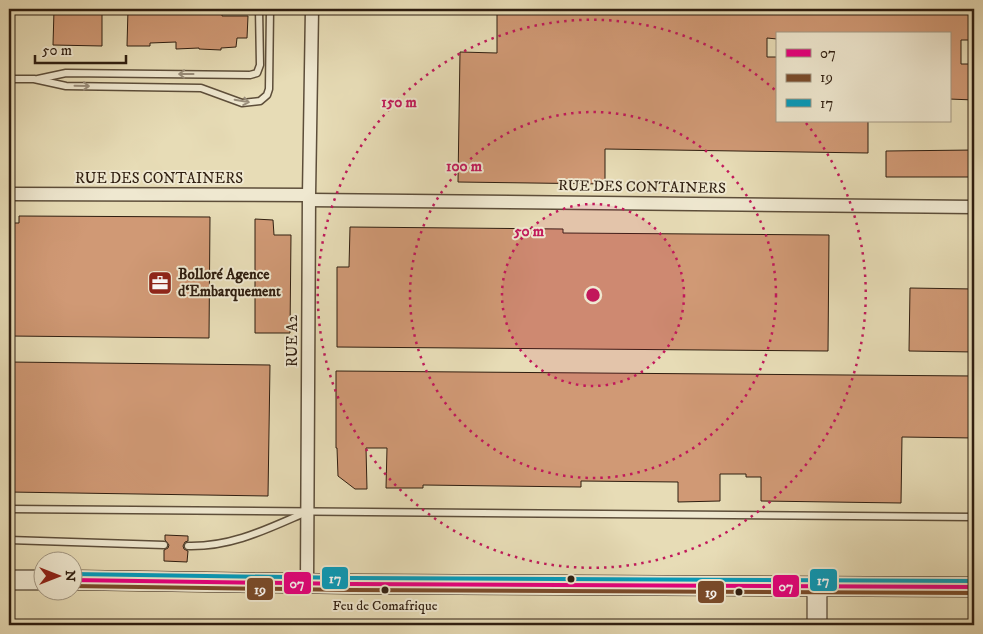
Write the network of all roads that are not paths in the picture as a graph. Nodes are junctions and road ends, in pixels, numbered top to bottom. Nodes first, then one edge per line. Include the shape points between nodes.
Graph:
1 (260, 9) edge
2 (270, 9) edge
3 (312, 9) edge
4 (9, 79) edge
5 (34, 80) junction
6 (9, 194) edge
7 (309, 197) junction
8 (974, 207) edge
9 (9, 509) edge
10 (307, 511) junction
11 (974, 517) edge
12 (9, 540) edge
13 (164, 545) dead end
14 (188, 546) dead end
15 (9, 580) edge
16 (32, 580) edge
17 (82, 580) edge
18 (307, 584) junction
19 (817, 586) junction
20 (974, 587) edge
21 (817, 625) edge

1 -> 5 lane via 260,65 257,73 66,73
5 -> 2 lane via 66,86 200,88 242,103 260,101 269,89
3 - 7 street, RUE A2
4 - 5 lane
6 - 7 street, RUE DES CONTAINERS
7 - 8 street, RUE DES CONTAINERS
7 - 10 street, RUE A2
9 - 10 lane
10 - 11 lane
10 - 14 lane via 227,543
10 - 18 street, RUE A2
12 - 13 lane
15 - 16 main road
17 - 18 main road
18 - 19 main road
19 - 20 main road
19 - 21 main road

